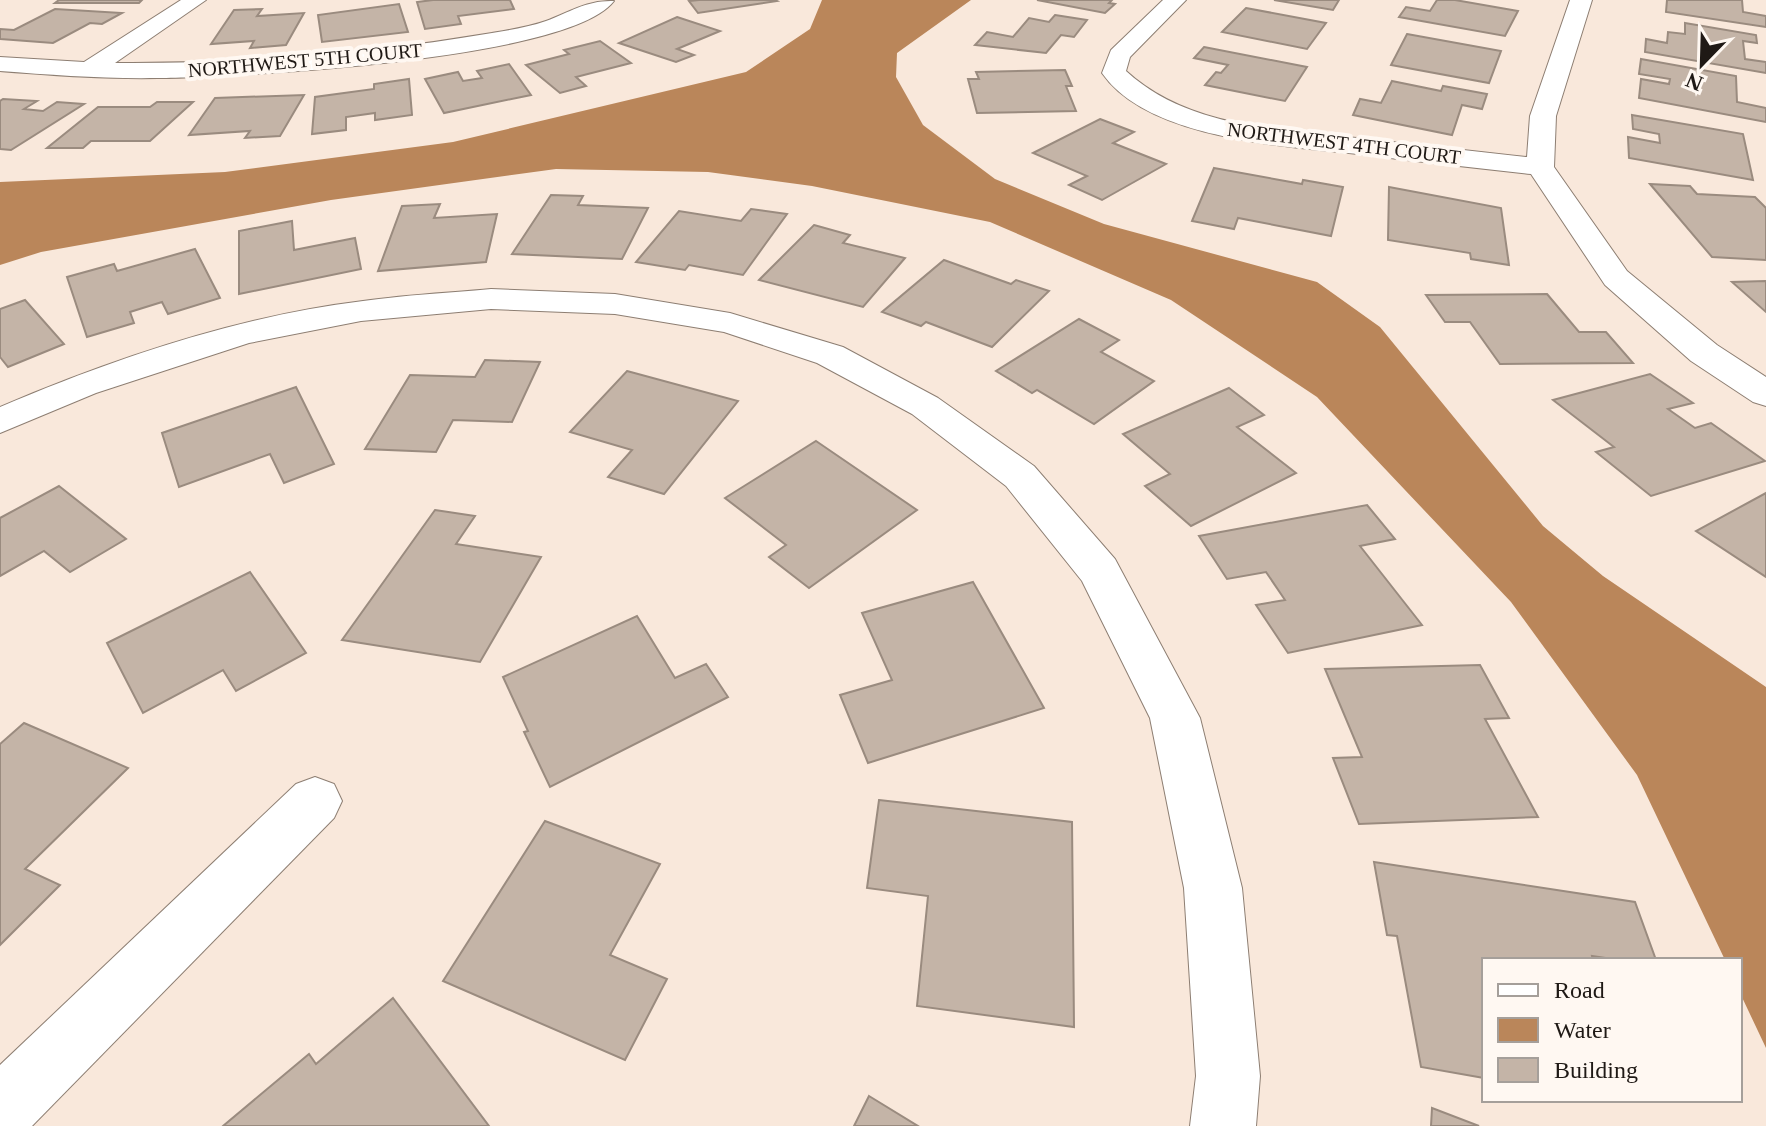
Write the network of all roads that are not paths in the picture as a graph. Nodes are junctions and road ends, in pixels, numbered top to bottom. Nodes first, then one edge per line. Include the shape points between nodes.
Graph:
1 (195, 0) edge
2 (1175, 0) edge
3 (1581, 0) edge
4 (603, 1) edge
5 (0, 64) edge
6 (90, 69) junction
7 (1540, 167) junction
8 (1766, 394) edge
9 (0, 421) edge
10 (315, 801) dead end
11 (0, 1111) edge
12 (1223, 1126) edge

1 - 6 street
2 - 7 street, NORTHWEST 4TH COURT via 1119,55 1114,73 1157,105 1197,122 1252,134
3 - 7 street via 1543,116
4 - 6 street, NORTHWEST 5TH COURT via 564,22 532,31 390,54 174,72
5 - 6 street, NORTHWEST 5TH COURT
7 - 8 street via 1616,278 1704,353
9 - 12 street via 83,385 242,334 361,311 491,299 615,304 730,323 830,355 925,406 1020,476 1099,571 1175,718 1210,872 1228,1076
10 - 11 street

